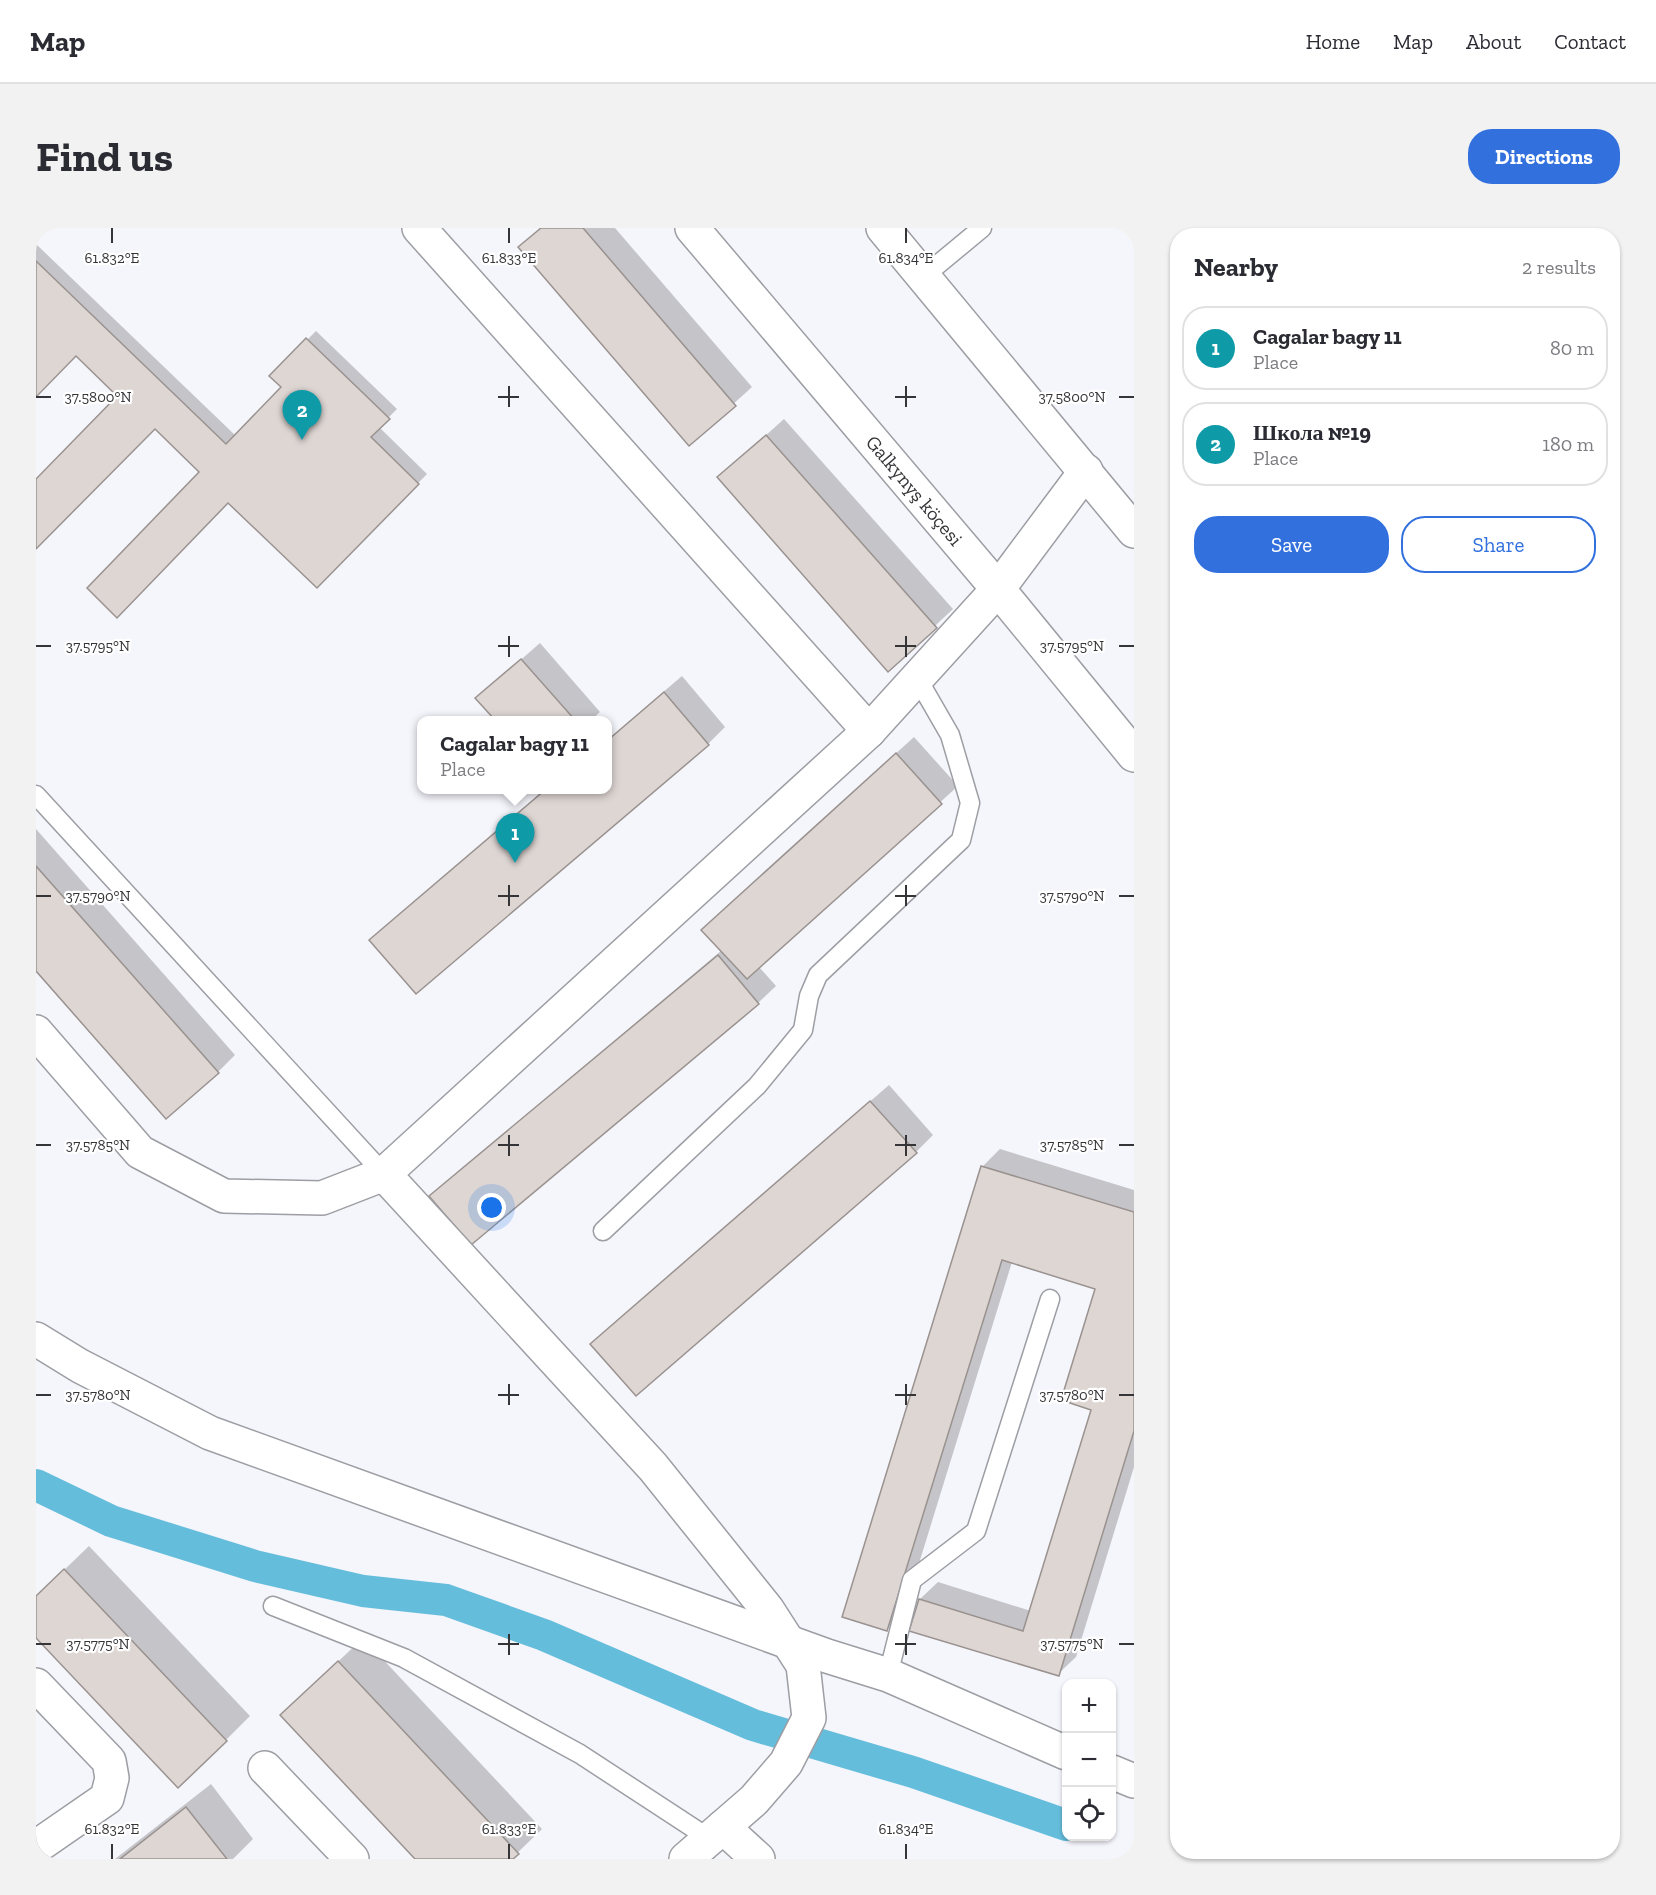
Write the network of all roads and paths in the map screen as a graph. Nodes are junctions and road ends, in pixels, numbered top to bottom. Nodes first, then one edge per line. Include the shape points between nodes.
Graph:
1 (419, 228) edge
2 (692, 228) edge
3 (883, 228) edge
4 (982, 228) edge
5 (924, 276) junction
6 (1086, 471) junction
7 (1134, 531) edge
8 (998, 589) junction
9 (916, 676) junction
10 (869, 730) junction
11 (1134, 755) edge
12 (36, 795) edge
13 (36, 1032) edge
14 (384, 1174) junction
15 (603, 1231) dead end
16 (1050, 1299) dead end
17 (36, 1339) edge
18 (273, 1606) dead end
19 (786, 1640) junction
20 (888, 1676) junction
21 (36, 1685) edge
22 (1062, 1751) edge
23 (265, 1768) dead end
24 (1116, 1774) edge
25 (1134, 1781) edge
26 (707, 1842) edge
27 (36, 1847) edge
28 (352, 1859) edge
29 (758, 1859) edge

1 - 10 street
2 - 8 street, Galkynyş köçesi
3 - 5 street
4 - 5 lane
5 - 6 street
6 - 7 street
6 - 8 street
8 - 9 street
8 - 11 street, Galkynyş köçesi
9 - 10 street
9 - 15 lane via 950,735 970,803 961,840 819,975 809,996 803,1030 757,1086
10 - 14 street
12 - 14 lane
13 - 14 street via 140,1152 224,1196 322,1197
14 - 19 street via 653,1467 767,1609
16 - 20 lane via 976,1531 912,1580
17 - 19 street via 210,1434
18 - 26 lane via 414,1664 580,1754
19 - 20 street
19 - 26 street via 803,1665 809,1718 786,1763 754,1800
20 - 22 street
21 - 27 street via 108,1761 112,1778 107,1798
23 - 28 street
24 - 25 street
26 - 29 street

